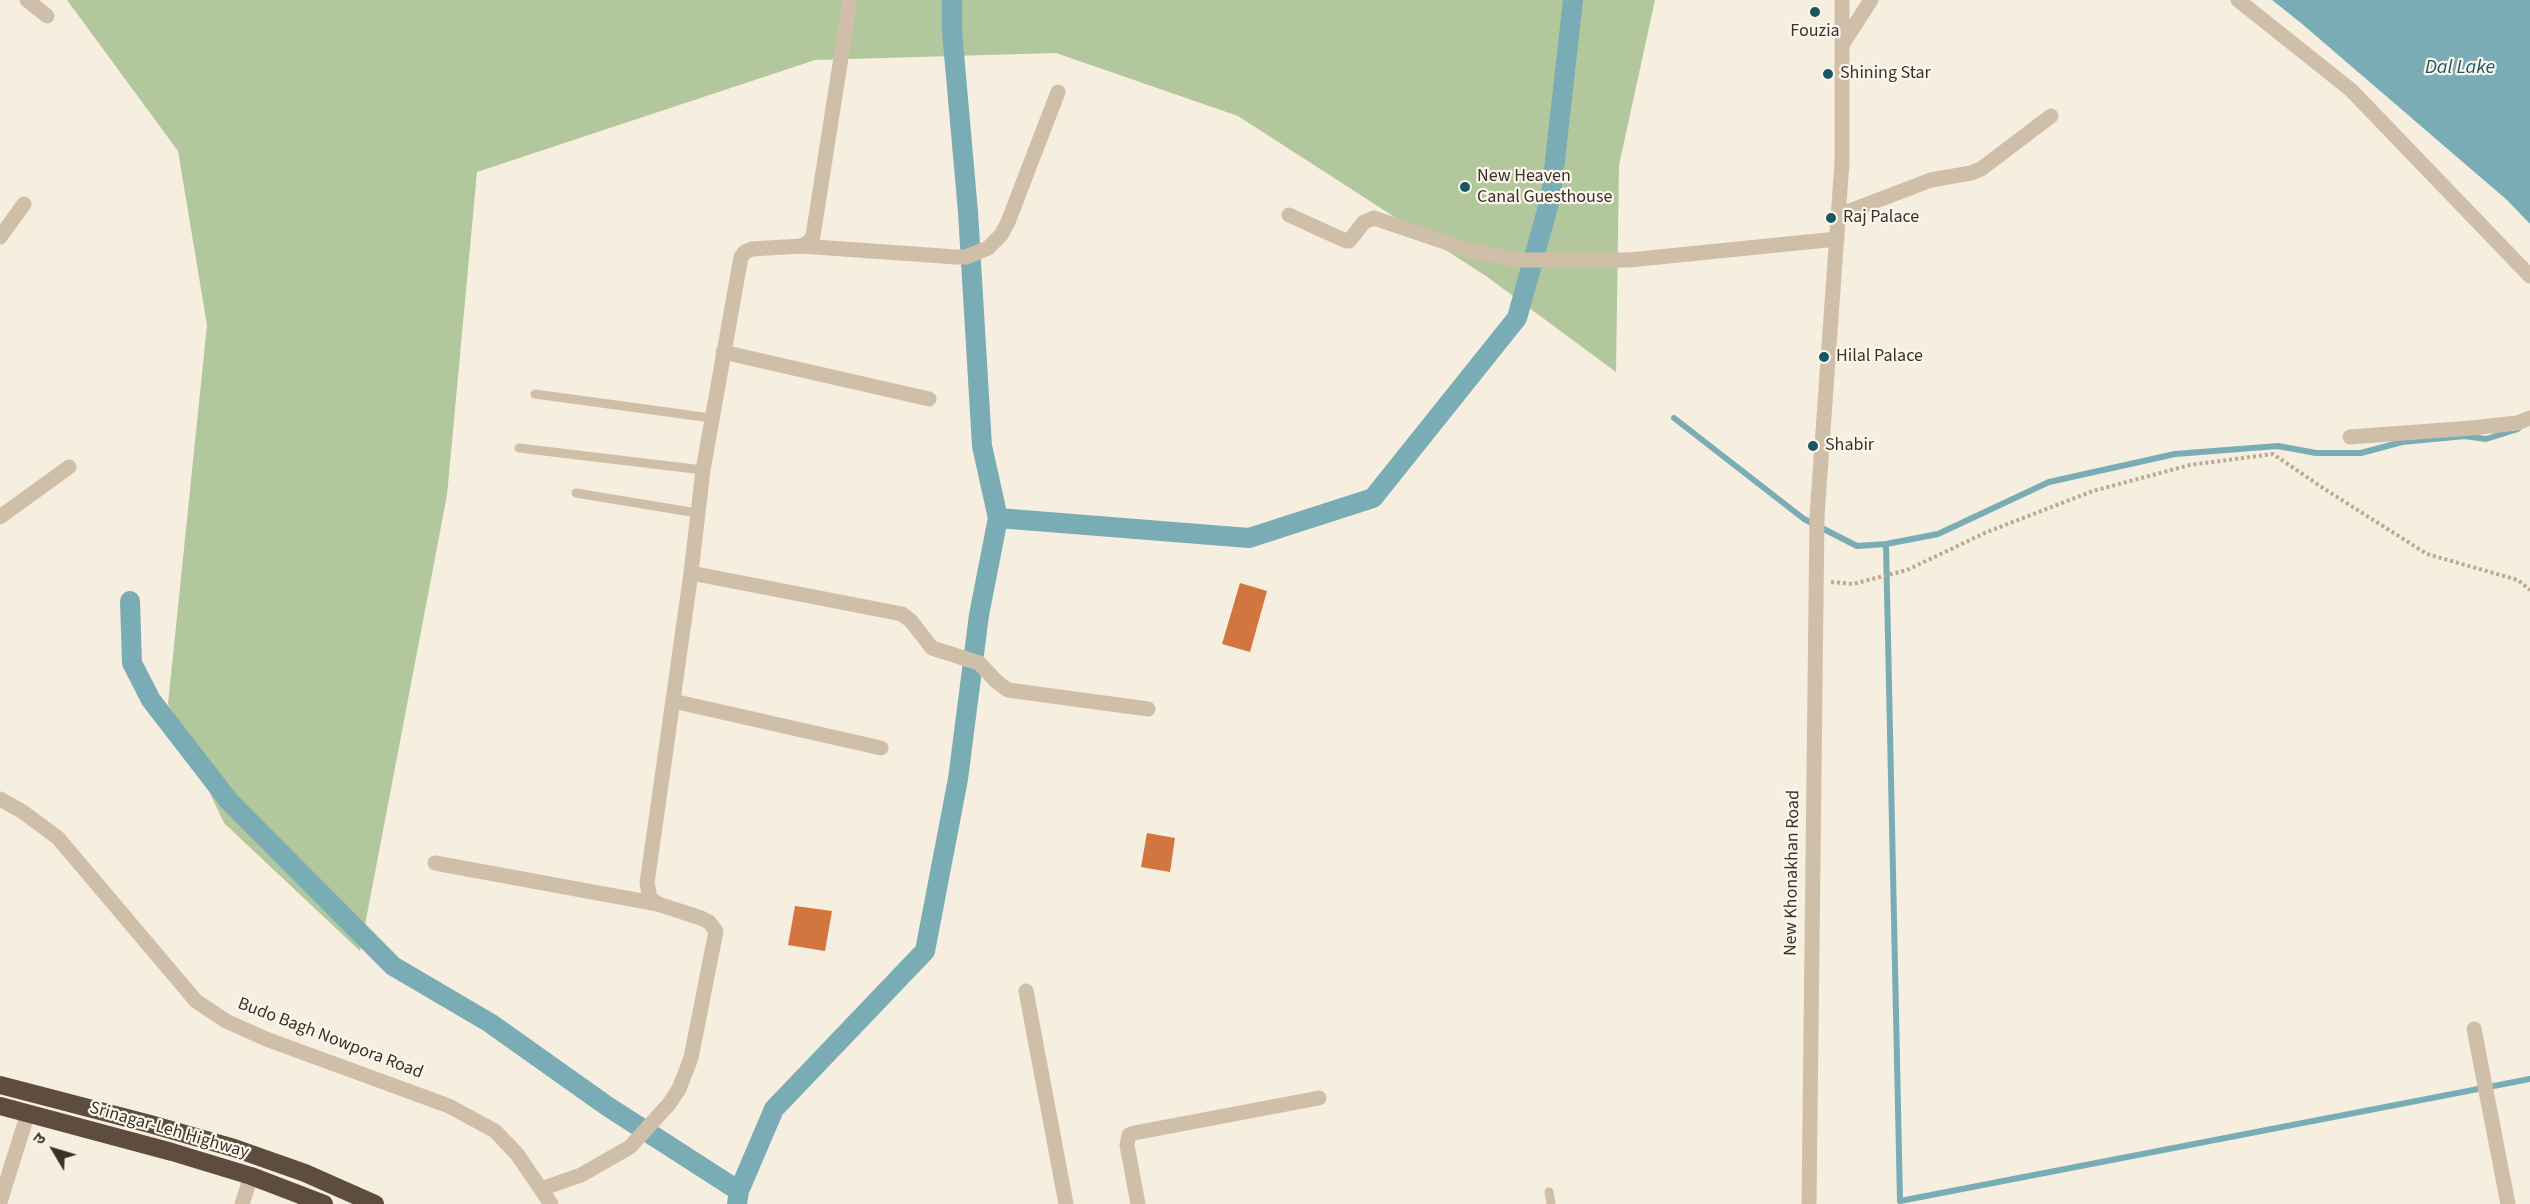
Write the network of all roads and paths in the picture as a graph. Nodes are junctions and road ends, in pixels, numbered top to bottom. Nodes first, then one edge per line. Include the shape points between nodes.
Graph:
1 (27, 0) edge
2 (850, 0) edge
3 (1842, 0) edge
4 (1871, 0) edge
5 (2238, 0) edge
6 (47, 16) dead end
7 (1842, 45) junction
8 (1058, 92) dead end
9 (2051, 116) dead end
10 (24, 204) dead end
11 (1289, 215) dead end
12 (1839, 215) junction
13 (0, 237) edge
14 (1837, 239) junction
15 (801, 246) junction
16 (2530, 276) edge
17 (723, 352) junction
18 (535, 394) dead end
19 (929, 399) dead end
20 (711, 418) junction
21 (2530, 418) edge
22 (2350, 437) dead end
23 (519, 448) dead end
24 (69, 467) dead end
25 (703, 470) junction
26 (576, 493) dead end
27 (697, 513) junction
28 (0, 518) edge
29 (691, 573) junction
30 (1853, 584) dead end
31 (2530, 590) edge
32 (673, 701) junction
33 (1148, 709) dead end
34 (881, 748) dead end
35 (0, 799) edge
36 (435, 863) dead end
37 (658, 904) junction
38 (1026, 991) dead end
39 (2474, 1029) dead end
40 (0, 1085) edge
41 (1319, 1098) dead end
42 (0, 1106) edge
43 (28, 1113) junction
44 (251, 1176) junction
45 (541, 1189) junction
46 (1549, 1192) dead end
47 (0, 1203) edge
48 (242, 1204) edge
49 (324, 1204) edge
50 (375, 1204) edge
51 (551, 1204) edge
52 (1066, 1204) edge
53 (1138, 1204) edge
54 (1551, 1204) edge
55 (1809, 1204) edge
56 (2508, 1204) edge

1 - 6 street
2 - 15 street via 813,236
3 - 7 street, New Khonakhan Road
4 - 7 street
5 - 16 street via 2351,90
7 - 12 street, New Khonakhan Road
8 - 15 street via 1008,222 988,248 966,256
9 - 12 street via 1981,169 1931,180
10 - 13 street
11 - 14 street via 1346,241 1364,222 1374,218 1481,253 1518,260 1629,260
12 - 14 street, New Khonakhan Road
14 - 55 street, New Khonakhan Road via 1816,543
15 - 17 street via 752,249 741,257
17 - 19 street
17 - 20 street
18 - 20 lane
20 - 25 street
21 - 22 street via 2483,427
23 - 25 lane
24 - 28 street
25 - 27 street
26 - 27 lane
27 - 29 street
29 - 32 street
29 - 33 street via 902,614 932,648 979,663 1003,687 1019,693
30 - 31 path via 1907,570 1987,532 2093,491 2190,465 2273,454 2427,554 2518,580
32 - 34 street
32 - 37 street via 647,883 650,898
35 - 45 street, Budo Bagh Nowpora Road via 58,838 196,1001 226,1021 266,1039 449,1106 495,1131
36 - 37 street
37 - 45 street via 701,918 716,931 691,1058 679,1089 630,1147 581,1175
38 - 52 street
39 - 56 street
40 - 50 highway via 234,1148
41 - 53 street via 1134,1132 1127,1145
42 - 43 highway, Srinagar-Leh Highway
43 - 44 highway, Srinagar-Leh Highway
43 - 47 street
44 - 48 street
44 - 49 highway, Srinagar-Leh Highway
45 - 51 street, Budo Bagh Nowpora Road
46 - 54 lane

